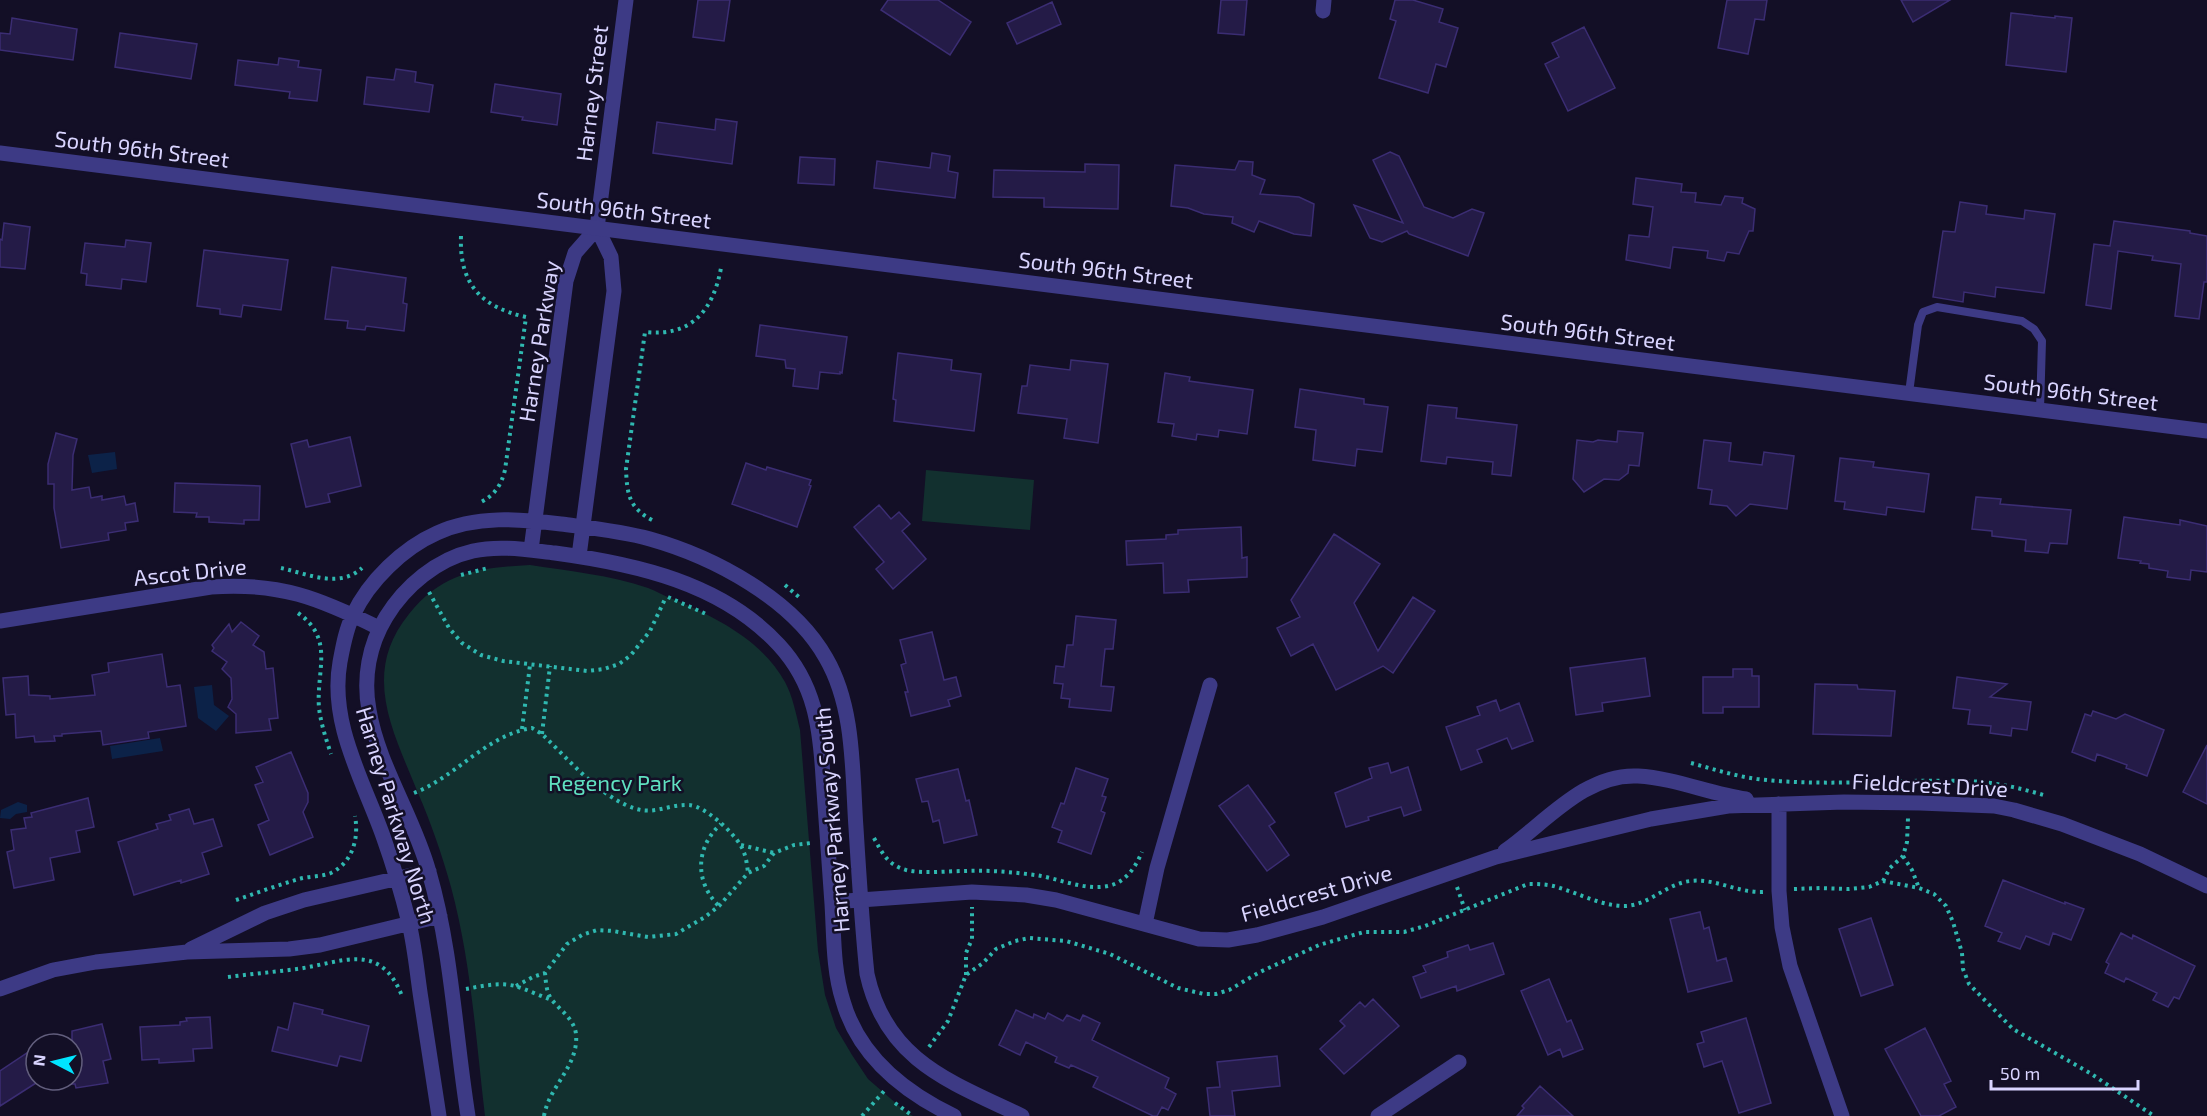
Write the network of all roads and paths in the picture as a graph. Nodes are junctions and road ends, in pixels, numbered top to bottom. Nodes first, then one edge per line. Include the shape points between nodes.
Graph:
1 (626, 0) edge
2 (0, 153) edge
3 (597, 228) junction
4 (461, 236) dead end
5 (721, 268) dead end
6 (1909, 393) junction
7 (2040, 410) junction
8 (2207, 431) edge
9 (472, 505) dead end
10 (534, 521) junction
11 (660, 524) dead end
12 (583, 527) junction
13 (531, 550) junction
14 (579, 556) junction
15 (366, 564) dead end
16 (497, 567) dead end
17 (281, 568) dead end
18 (456, 577) dead end
19 (783, 584) dead end
20 (438, 586) dead end
21 (429, 592) junction
22 (657, 592) dead end
23 (666, 597) junction
24 (423, 599) dead end
25 (806, 603) dead end
26 (353, 615) junction
27 (712, 616) dead end
28 (0, 621) edge
29 (379, 628) junction
30 (530, 665) junction
31 (550, 666) junction
32 (1210, 685) dead end
33 (522, 729) junction
34 (542, 735) junction
35 (1691, 763) dead end
36 (414, 782) dead end
37 (2048, 796) dead end
38 (1779, 804) junction
39 (355, 815) dead end
40 (721, 824) junction
41 (873, 830) dead end
42 (809, 832) dead end
43 (741, 845) junction
44 (1144, 849) dead end
45 (774, 853) junction
46 (1497, 857) junction
47 (429, 871) junction
48 (748, 873) junction
49 (396, 878) junction
50 (1883, 881) junction
51 (2207, 886) edge
52 (1919, 888) junction
53 (1779, 891) junction
54 (236, 900) dead end
55 (861, 900) junction
56 (832, 902) junction
57 (718, 906) junction
58 (440, 916) junction
59 (409, 924) junction
60 (1145, 924) junction
61 (972, 939) dead end
62 (187, 952) junction
63 (545, 973) junction
64 (966, 975) junction
65 (228, 976) dead end
66 (516, 986) junction
67 (469, 988) dead end
68 (0, 989) edge
69 (403, 998) dead end
70 (552, 1000) junction
71 (928, 1047) dead end
72 (1459, 1062) dead end
73 (1832, 1088) junction
74 (882, 1092) dead end
75 (439, 1116) edge
76 (468, 1116) edge
77 (544, 1116) edge
78 (862, 1116) edge
79 (954, 1116) edge
80 (1022, 1116) edge
81 (1378, 1116) edge
82 (1828, 1116) edge
83 (1842, 1116) edge
84 (2154, 1116) edge

1 - 3 street, Harney Street
2 - 3 street, South 96th Street
3 - 6 street, South 96th Street
3 - 10 street, Harney Parkway via 575,253 566,281
3 - 12 street via 611,257 614,291
4 - 9 path via 460,256 472,286 497,308 526,317 505,470 501,483 488,499
5 - 11 path via 709,304 690,324 668,333 645,332 626,469 627,489 639,512
6 - 7 street, South 96th Street
6 - 7 lane via 1918,325 1923,312 1937,307 2022,321 2034,329 2042,341
7 - 8 street, South 96th Street
10 - 12 street, Harney Parkway North
10 - 13 street, Harney Parkway
10 - 26 street, Harney Parkway North via 495,520 436,533 386,570
12 - 14 street
12 - 55 street, Harney Parkway South via 650,539 704,559 776,601 826,656 841,690 850,742
13 - 14 street, Harney Parkway South
13 - 29 street, Harney Parkway North via 495,548 448,559 405,591
14 - 56 street, Harney Parkway South via 642,568 691,586 758,625 800,672 813,699 821,746
15 - 17 path via 349,578 322,579
16 - 18 path
19 - 25 path
20 - 21 path
21 - 24 path
21 - 30 path via 462,643 481,655
22 - 23 path
23 - 27 path
23 - 31 path via 641,644 619,664 587,671
26 - 28 street, Ascot Drive via 293,592 241,585
26 - 29 street, Ascot Drive
26 - 49 street, Harney Parkway North via 339,665 341,719
29 - 47 street, Harney Parkway North via 367,669 369,714
30 - 31 path
30 - 33 path
31 - 34 path
32 - 60 street via 1160,856
33 - 34 path via 532,728
33 - 36 path via 418,792
34 - 40 path via 598,786 627,806 657,811 698,806
35 - 37 path via 1768,780 1963,781 2018,787
38 - 46 street, Fieldcrest Drive via 1651,819
38 - 46 street, Fieldcrest Drive via 1730,797 1664,780 1637,776 1614,779 1566,802
38 - 51 street, Fieldcrest Drive via 1920,802 1994,806 2062,824 2140,854
38 - 53 street
39 - 54 path via 356,841 343,863 332,872
40 - 43 path
40 - 57 path via 705,846 701,874 703,885
41 - 44 path via 883,856 906,870 1029,874 1096,888 1121,882 1133,871
42 - 45 path via 810,843 794,844
43 - 45 path
43 - 48 path
45 - 48 path via 764,866
46 - 60 street, Fieldcrest Drive via 1323,917 1257,935 1199,939
47 - 49 street
47 - 58 street, Harney Parkway North
48 - 57 path
49 - 59 street, Harney Parkway North
49 - 62 street via 265,913
50 - 52 path
50 - 52 path via 1903,856
50 - 53 path via 1849,890
52 - 84 path via 1934,894 1946,906 1970,984 2013,1029
53 - 64 path via 1754,892 1691,880 1649,900 1620,906 1560,887 1528,884 1425,926 1404,932 1365,932 1319,945 1216,994 1178,988 1110,954 1048,938 1029,938 996,949
53 - 73 street via 1790,966
55 - 56 street, Fieldcrest Drive
55 - 60 street, Fieldcrest Drive via 972,892 1026,895
55 - 80 street, Harney Parkway South via 871,994 889,1028 929,1069
56 - 79 street, Harney Parkway South via 838,979 852,1024 895,1080 912,1094
57 - 63 path via 676,934 648,937 597,930 582,935 567,944
58 - 59 street
58 - 76 street, Harney Parkway North
59 - 62 street via 289,949
59 - 75 street, Harney Parkway North
61 - 64 path via 966,953
62 - 68 street via 53,970
63 - 66 path
63 - 70 path
64 - 71 path via 948,1021
65 - 69 path via 360,958 387,969
66 - 67 path
66 - 70 path
70 - 77 path via 571,1021 576,1033 572,1063 547,1101
72 - 81 street
73 - 82 street
73 - 83 street
74 - 78 path

